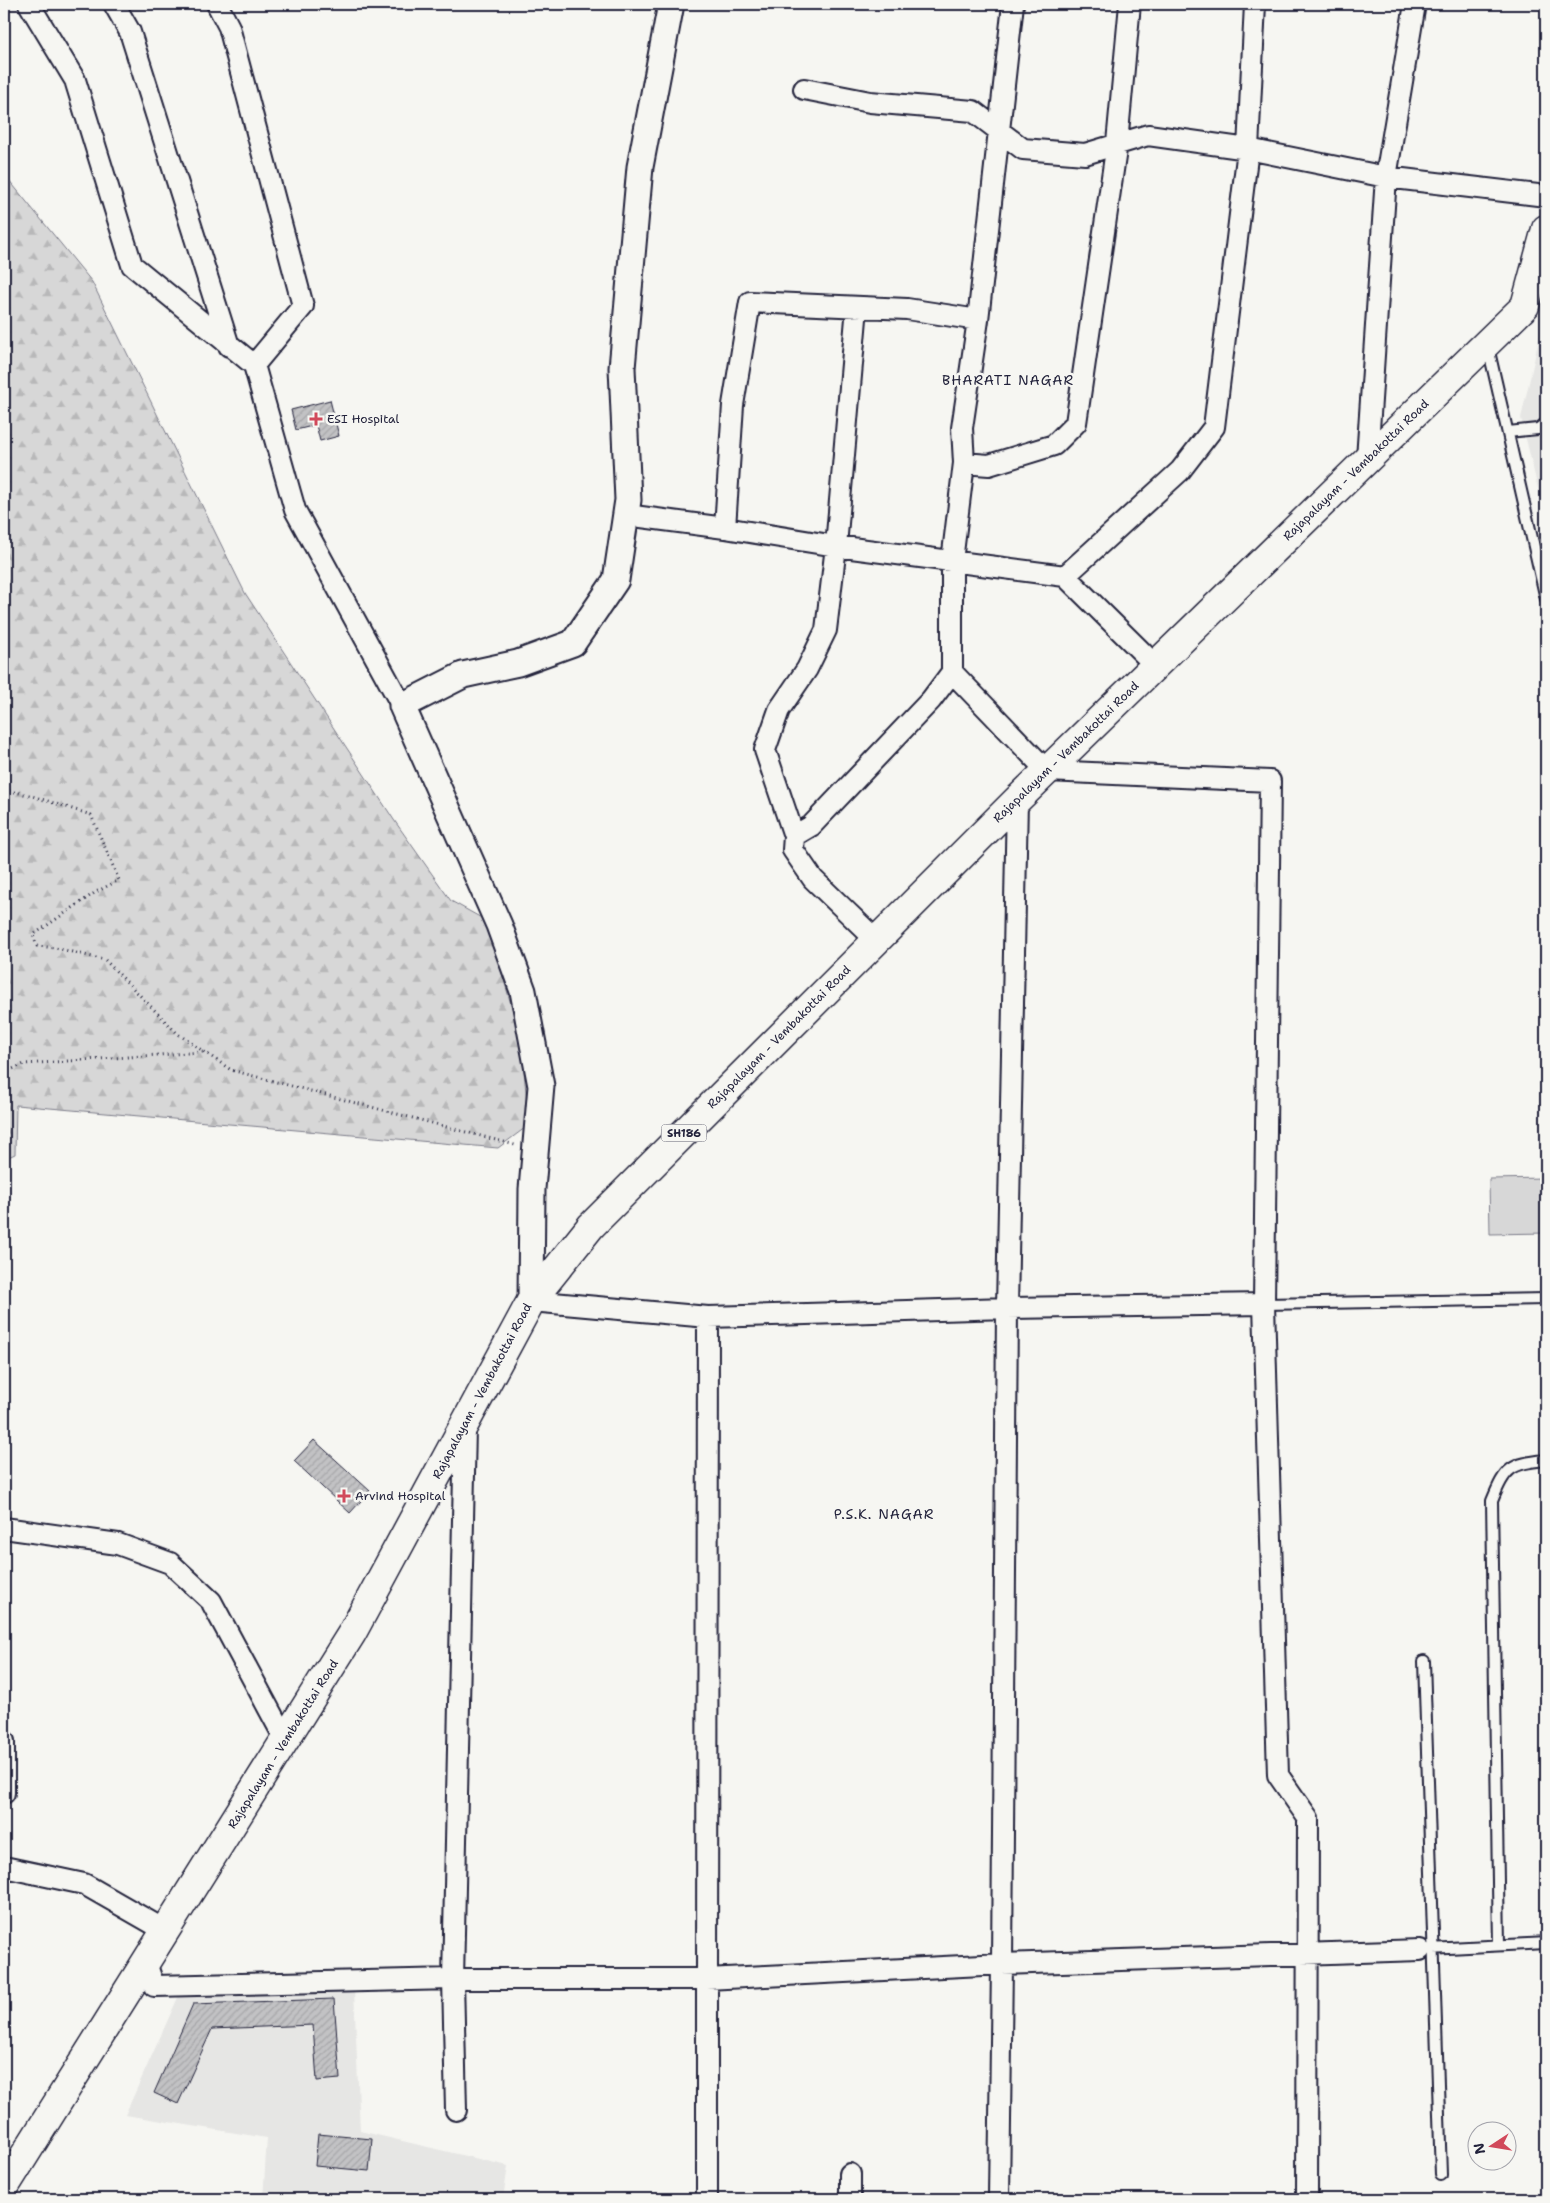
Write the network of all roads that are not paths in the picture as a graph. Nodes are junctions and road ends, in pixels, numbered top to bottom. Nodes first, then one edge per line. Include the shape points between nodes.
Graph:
1 (29, 4) edge
2 (114, 4) edge
3 (217, 4) edge
4 (671, 4) edge
5 (1012, 4) edge
6 (1130, 4) edge
7 (1255, 4) edge
8 (1414, 4) edge
9 (804, 90) dead end
10 (1000, 130) junction
11 (1117, 143) junction
12 (1248, 149) junction
13 (1386, 177) junction
14 (1546, 196) edge
15 (1546, 229) edge
16 (857, 307) junction
17 (978, 320) junction
18 (1487, 343) junction
19 (229, 346) junction
20 (254, 365) junction
21 (1546, 422) edge
22 (1508, 432) junction
23 (1367, 459) junction
24 (964, 463) junction
25 (626, 515) junction
26 (725, 528) junction
27 (836, 546) junction
28 (952, 561) junction
29 (1065, 576) junction
30 (1546, 599) edge
31 (1155, 666) junction
32 (952, 672) junction
33 (402, 706) junction
34 (1047, 771) junction
35 (1017, 800) junction
36 (794, 836) junction
37 (876, 940) junction
38 (1546, 1299) edge
39 (530, 1301) junction
40 (1264, 1304) junction
41 (1007, 1308) junction
42 (708, 1317) junction
43 (465, 1423) junction
44 (1546, 1460) edge
45 (4, 1528) edge
46 (1424, 1661) dead end
47 (285, 1740) junction
48 (4, 1741) edge
49 (4, 1794) edge
50 (4, 1867) edge
51 (166, 1931) junction
52 (1546, 1943) edge
53 (1499, 1945) junction
54 (1427, 1949) junction
55 (1307, 1955) junction
56 (146, 1963) junction
57 (1002, 1964) junction
58 (453, 1979) junction
59 (707, 1979) junction
60 (456, 2110) dead end
61 (850, 2174) dead end
62 (1441, 2175) dead end
63 (4, 2188) edge
64 (706, 2199) edge
65 (850, 2199) edge
66 (999, 2199) edge
67 (1307, 2199) edge

1 - 19 street via 75,80 132,265
2 - 19 street via 130,32
3 - 20 street via 229,26 303,306
4 - 25 street via 639,177 622,368
5 - 10 street
6 - 11 street
7 - 12 street
8 - 13 street
9 - 10 street via 870,102 973,111
10 - 11 street via 1023,149 1085,154
10 - 17 street
11 - 12 street via 1148,135
11 - 24 street via 1076,423 1054,445 989,464
12 - 13 street
12 - 29 street via 1214,427 1180,471
13 - 14 street
13 - 23 street
15 - 18 main road, Rajapalayam - Vembakottai Road / SH186 via 1525,306
16 - 17 street via 907,309
16 - 26 street via 750,302 734,405
16 - 27 street
17 - 24 street via 962,428
18 - 22 lane
18 - 23 main road, Rajapalayam - Vembakottai Road / SH186
19 - 20 street
20 - 33 street via 296,510
21 - 22 lane via 1538,429
22 - 30 lane
23 - 31 main road, Rajapalayam - Vembakottai Road / SH186
24 - 28 street
25 - 26 street
25 - 33 street via 616,580 573,643 518,663 463,675
26 - 27 street
27 - 28 street
27 - 36 street via 826,630 807,669 779,710 765,750
28 - 29 street
28 - 32 street
29 - 31 street
31 - 34 main road, Rajapalayam - Vembakottai Road / SH186
32 - 34 street
32 - 36 street via 925,707 811,826
33 - 39 street via 498,925 523,991 541,1086 532,1189
34 - 35 main road, Rajapalayam - Vembakottai Road / SH186
34 - 40 street via 1270,782
35 - 37 main road, Rajapalayam - Vembakottai Road / SH186
35 - 41 street
36 - 37 street via 793,850 813,879
37 - 39 main road, Rajapalayam - Vembakottai Road / SH186 via 591,1226
38 - 40 lane
39 - 42 street
39 - 43 main road, Rajapalayam - Vembakottai Road / SH186
40 - 41 street
40 - 55 street via 1278,1775 1308,1818
41 - 42 street
41 - 57 street
42 - 59 street
43 - 47 main road, Rajapalayam - Vembakottai Road / SH186 via 352,1634
43 - 58 street
44 - 53 lane via 1521,1463 1503,1476 1492,1500
45 - 47 street via 118,1544 170,1563 211,1601
46 - 54 lane
47 - 51 main road, Rajapalayam - Vembakottai Road / SH186
48 - 49 street
50 - 51 street via 84,1884
51 - 56 main road, Rajapalayam - Vembakottai Road / SH186
52 - 53 lane
53 - 54 lane
54 - 55 street
54 - 62 lane
55 - 57 street
55 - 67 street
56 - 58 street via 154,1986
56 - 63 main road, Rajapalayam - Vembakottai Road / SH186
57 - 59 street
57 - 66 street
58 - 59 street
58 - 60 street
59 - 64 street
61 - 65 street

